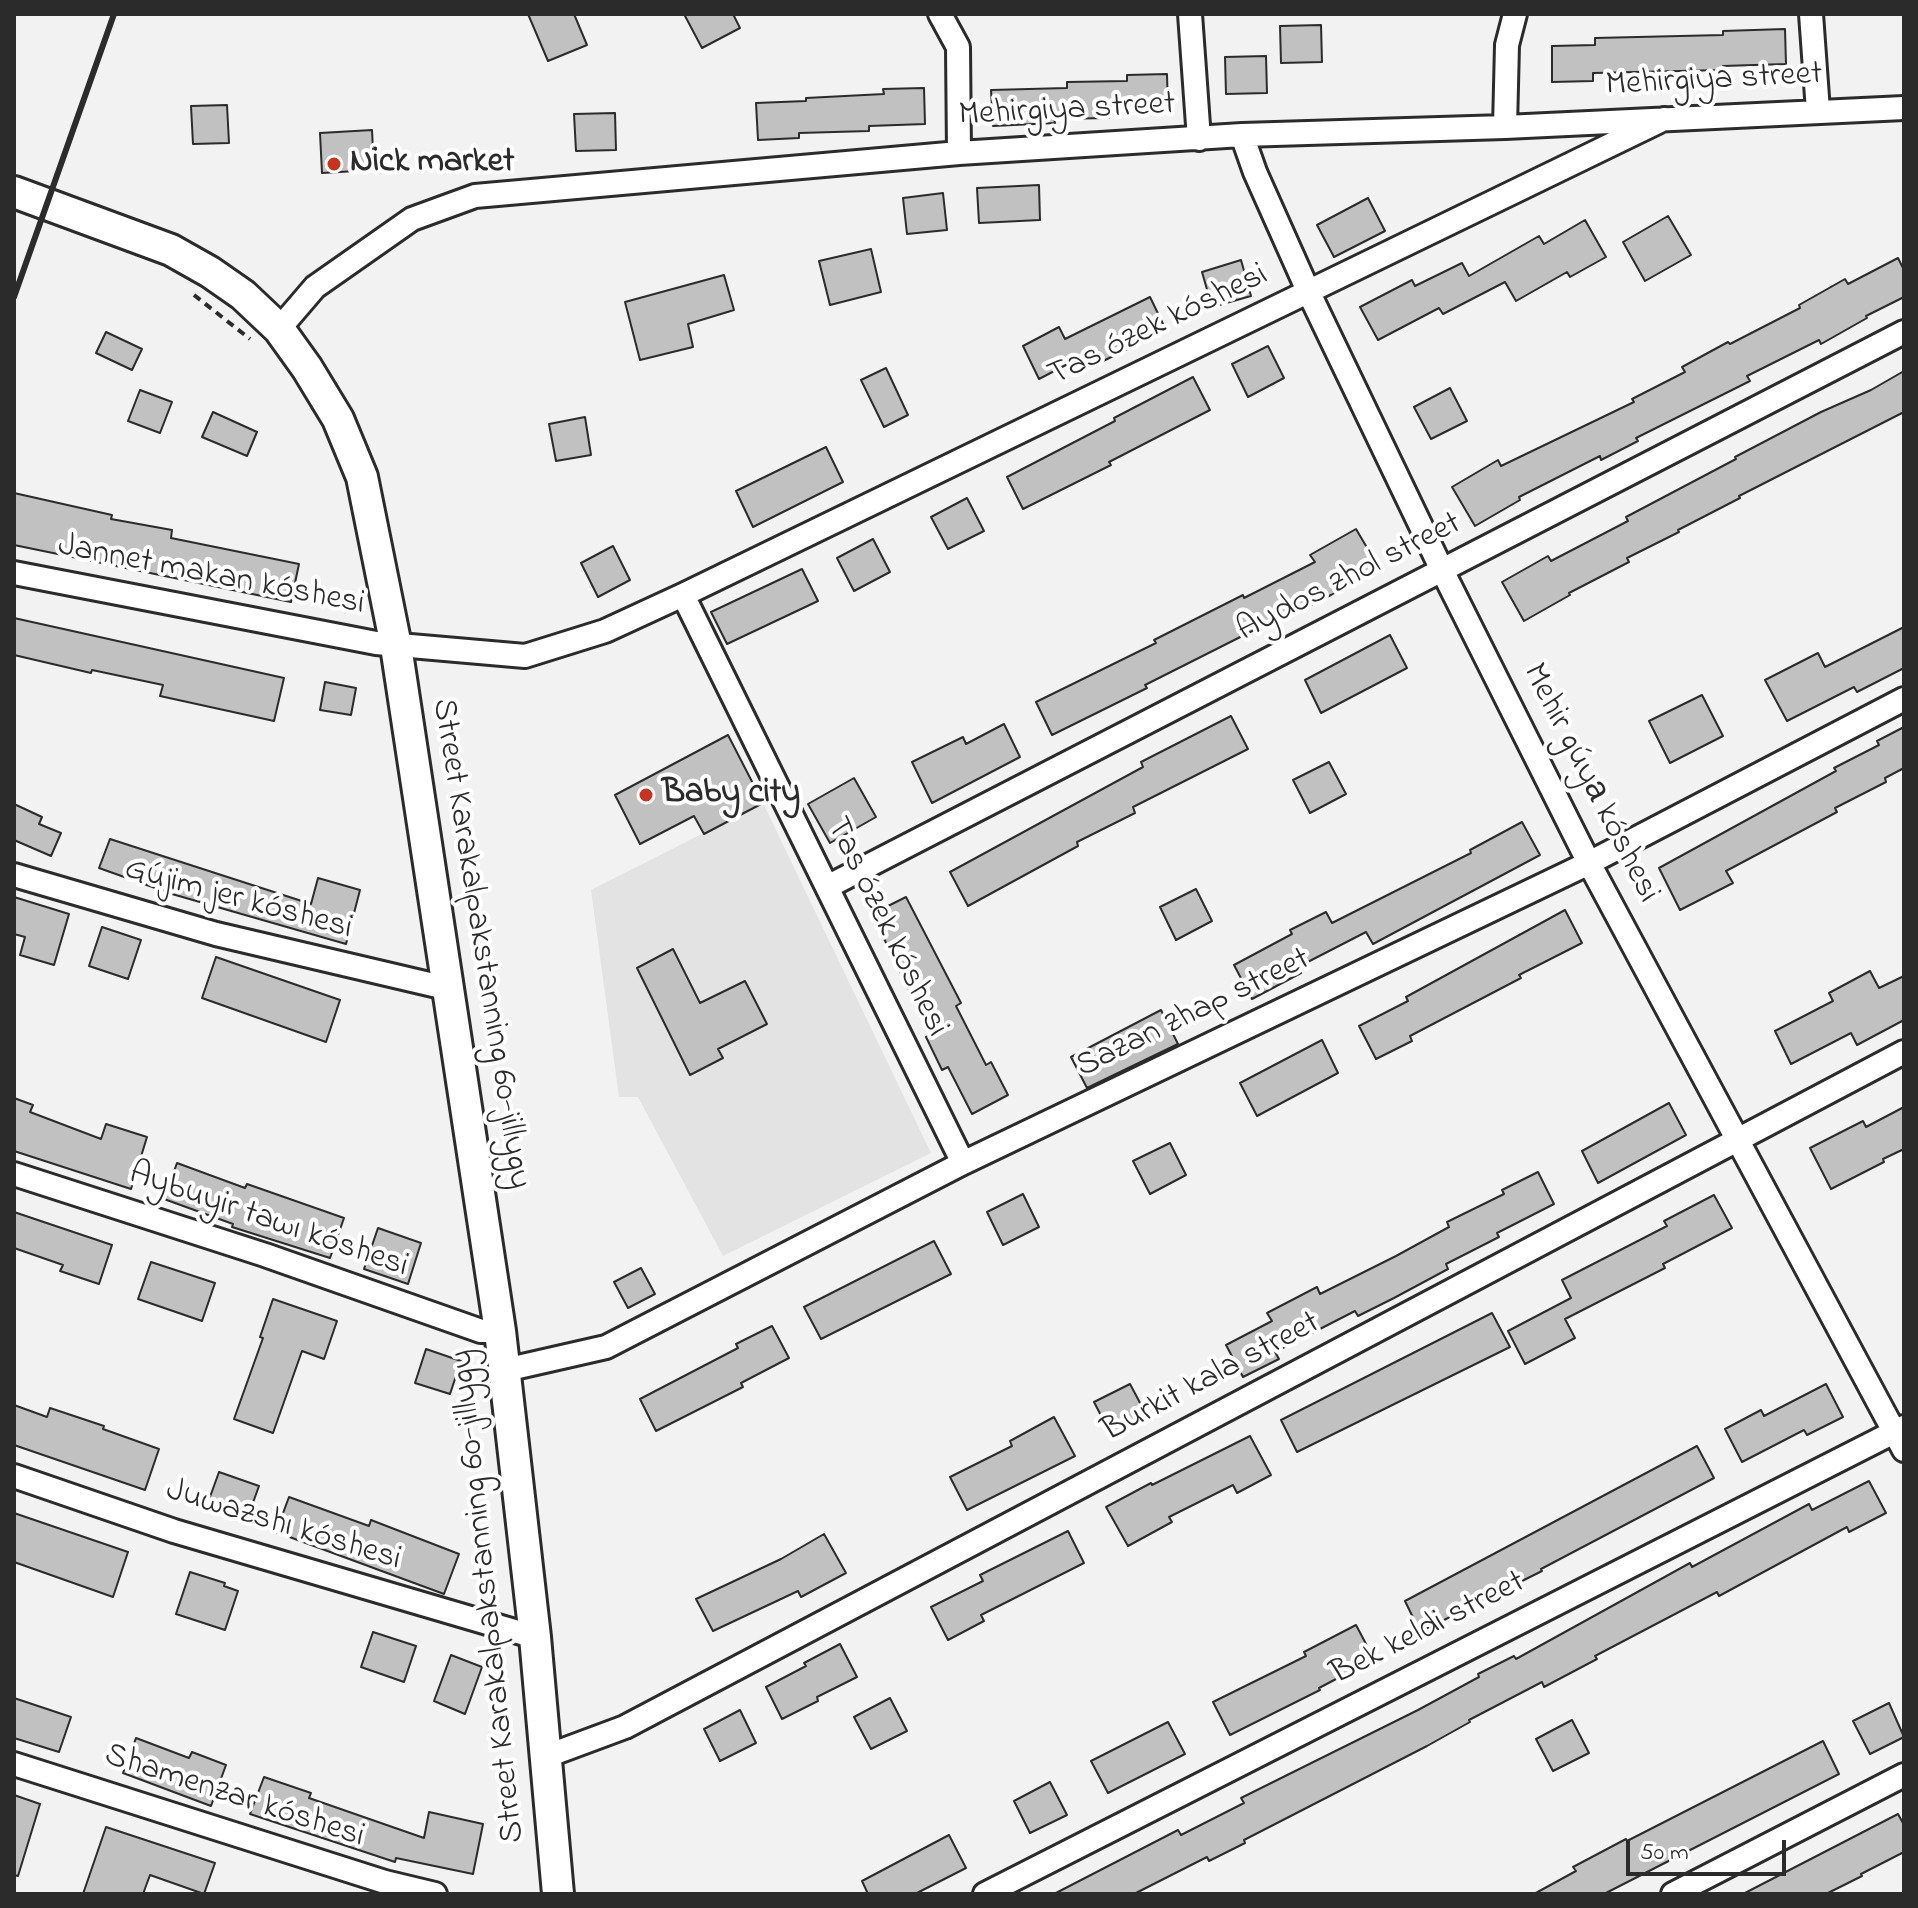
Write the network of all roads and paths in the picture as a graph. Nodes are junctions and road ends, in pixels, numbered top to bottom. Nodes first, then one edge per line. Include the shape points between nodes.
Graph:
1 (940, 14) edge
2 (1190, 14) edge
3 (1515, 14) edge
4 (1811, 14) edge
5 (1904, 108) edge
6 (1818, 111) junction
7 (1664, 119) junction
8 (1505, 127) junction
9 (1242, 135) junction
10 (1199, 139) junction
11 (959, 153) junction
12 (14, 192) edge
13 (1309, 293) junction
14 (279, 329) junction
15 (1904, 332) edge
16 (1442, 570) junction
17 (14, 573) edge
18 (683, 595) junction
19 (396, 646) junction
20 (1904, 699) edge
21 (1589, 863) junction
22 (14, 875) edge
23 (827, 887) junction
24 (446, 988) junction
25 (1904, 1052) edge
26 (1737, 1141) junction
27 (963, 1163) junction
28 (14, 1174) edge
29 (500, 1331) junction
30 (505, 1370) junction
31 (1901, 1436) edge
32 (14, 1476) edge
33 (535, 1637) junction
34 (547, 1756) junction
35 (14, 1764) edge
36 (1904, 1775) edge
37 (435, 1894) edge
38 (558, 1894) edge
39 (985, 1894) edge
40 (1673, 1894) edge

1 - 11 street via 958,47
2 - 10 street
3 - 8 street via 1507,45
4 - 6 street
5 - 6 street, Mehirgiya street
6 - 7 street, Mehirgiya street
7 - 8 street, Mehirgiya street
7 - 13 street, Tas ózek kóshesi
8 - 9 street, Mehirgiya street
9 - 10 street, Mehirgiya street
9 - 13 street, Mehir gúyа kóshesi
10 - 11 street, Mehirgiya street
11 - 14 street, Mehirgiya street via 475,196 412,219 315,287
12 - 14 street, Street Karakalpakstanning 60-jillygy via 171,250 243,295
13 - 16 street, Mehir gúyа kóshesi
13 - 18 street, Tas ózek kóshesi
14 - 19 street, Street Karakalpakstanning 60-jillygy via 338,419 362,477
15 - 16 street, Aydos zhol street
16 - 21 street, Mehir gúyа kóshesi
16 - 23 street, Aydos zhol street
17 - 19 street, Jannet makan kóshesi
18 - 19 street, Tas ózek kóshesi via 605,631 525,656
18 - 23 street, Tas ózek kóshesi
19 - 24 street, Street Karakalpakstanning 60-jillygy
20 - 21 street, Sazan zhap street
21 - 26 street, Mehir gúyа kóshesi
21 - 27 street, Sazan zhap street
22 - 24 street, Gújim jer kóshesi via 216,934
23 - 27 street, Tas ózek kóshesi
24 - 29 street, Street Karakalpakstanning 60-jillygy
25 - 26 street, Burkit kala street
26 - 31 street, Mehir gúyа kóshesi
26 - 34 street, Burkit kala street via 625,1727
27 - 30 street, Sazan zhap street via 606,1347
28 - 29 street, Aybuyir tawı kóshesi via 481,1331
29 - 30 street, Street Karakalpakstanning 60-jillygy
30 - 33 street, Street Karakalpakstanning 60-jillygy
31 - 39 street, Bek keldi street
32 - 33 street, Juwazshı kóshesi via 174,1531
33 - 34 street, Street Karakalpakstanning 60-jillygy
34 - 38 street, Street Karakalpakstanning 60-jillygy
35 - 37 street, Shamenzar kóshesi
36 - 40 street

